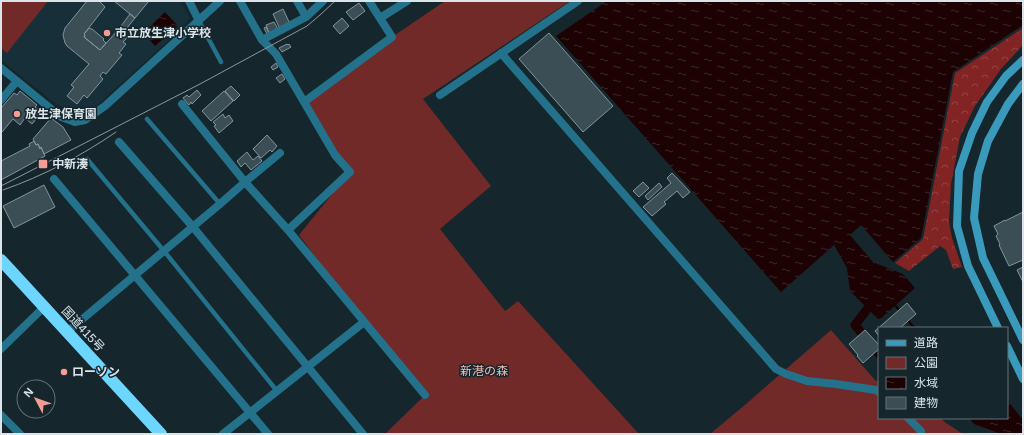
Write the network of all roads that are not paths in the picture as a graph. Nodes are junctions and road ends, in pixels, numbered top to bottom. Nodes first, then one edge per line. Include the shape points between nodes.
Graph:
1 (189, 1) edge
2 (220, 1) edge
3 (240, 1) edge
4 (297, 1) edge
5 (323, 1) edge
6 (370, 1) edge
7 (407, 1) edge
8 (578, 1) edge
9 (306, 17) junction
10 (380, 18) junction
11 (199, 21) junction
12 (262, 40) junction
13 (501, 53) junction
14 (1023, 60) edge
15 (221, 62) dead end
16 (1, 68) edge
17 (18, 81) junction
18 (1023, 84) edge
19 (440, 95) dead end
20 (1, 100) edge
21 (304, 102) junction
22 (182, 104) dead end
23 (147, 119) dead end
24 (119, 142) dead end
25 (280, 153) dead end
26 (87, 159) dead end
27 (54, 179) dead end
28 (245, 182) junction
29 (220, 204) junction
30 (193, 227) junction
31 (288, 230) junction
32 (164, 251) junction
33 (1, 260) edge
34 (135, 275) junction
35 (44, 307) junction
36 (364, 322) junction
37 (998, 327) edge
38 (67, 332) junction
39 (1023, 340) edge
40 (1008, 348) edge
41 (1, 349) edge
42 (308, 367) junction
43 (1023, 379) edge
44 (277, 391) junction
45 (878, 391) edge
46 (425, 395) dead end
47 (250, 413) junction
48 (1, 415) edge
49 (909, 419) edge
50 (922, 433) edge
51 (20, 434) edge
52 (160, 434) edge
53 (224, 434) edge
54 (268, 434) edge
55 (363, 434) edge

1 - 11 street
2 - 11 street
3 - 12 street
4 - 9 street
5 - 9 street
6 - 10 street
7 - 10 street
8 - 13 street
9 - 12 street
10 - 21 street via 392,37
11 - 15 lane
11 - 17 street via 105,106 85,120 75,122 61,117
12 - 21 street via 276,54
13 - 19 street
13 - 45 street via 776,369 807,381
14 - 37 street via 1006,76 988,102 972,133 959,171 957,226 968,266
16 - 17 street
17 - 20 street
18 - 39 street via 1008,104 988,141 978,174 974,218 983,258
21 - 31 street via 335,154 350,172
22 - 28 street
23 - 29 lane
24 - 30 street
25 - 28 street
26 - 32 lane
27 - 34 street
28 - 29 street
28 - 31 street
29 - 30 street
30 - 32 street
30 - 42 street
31 - 36 street
32 - 34 street
32 - 44 lane
33 - 35 highway, 国道415号
34 - 38 street
34 - 47 street
35 - 38 highway, 国道415号
35 - 41 street
36 - 42 street
36 - 46 street
38 - 52 highway, 国道415号
40 - 43 street
42 - 44 street
42 - 55 street
44 - 47 street
47 - 53 street
47 - 54 street
48 - 51 street
49 - 50 street

